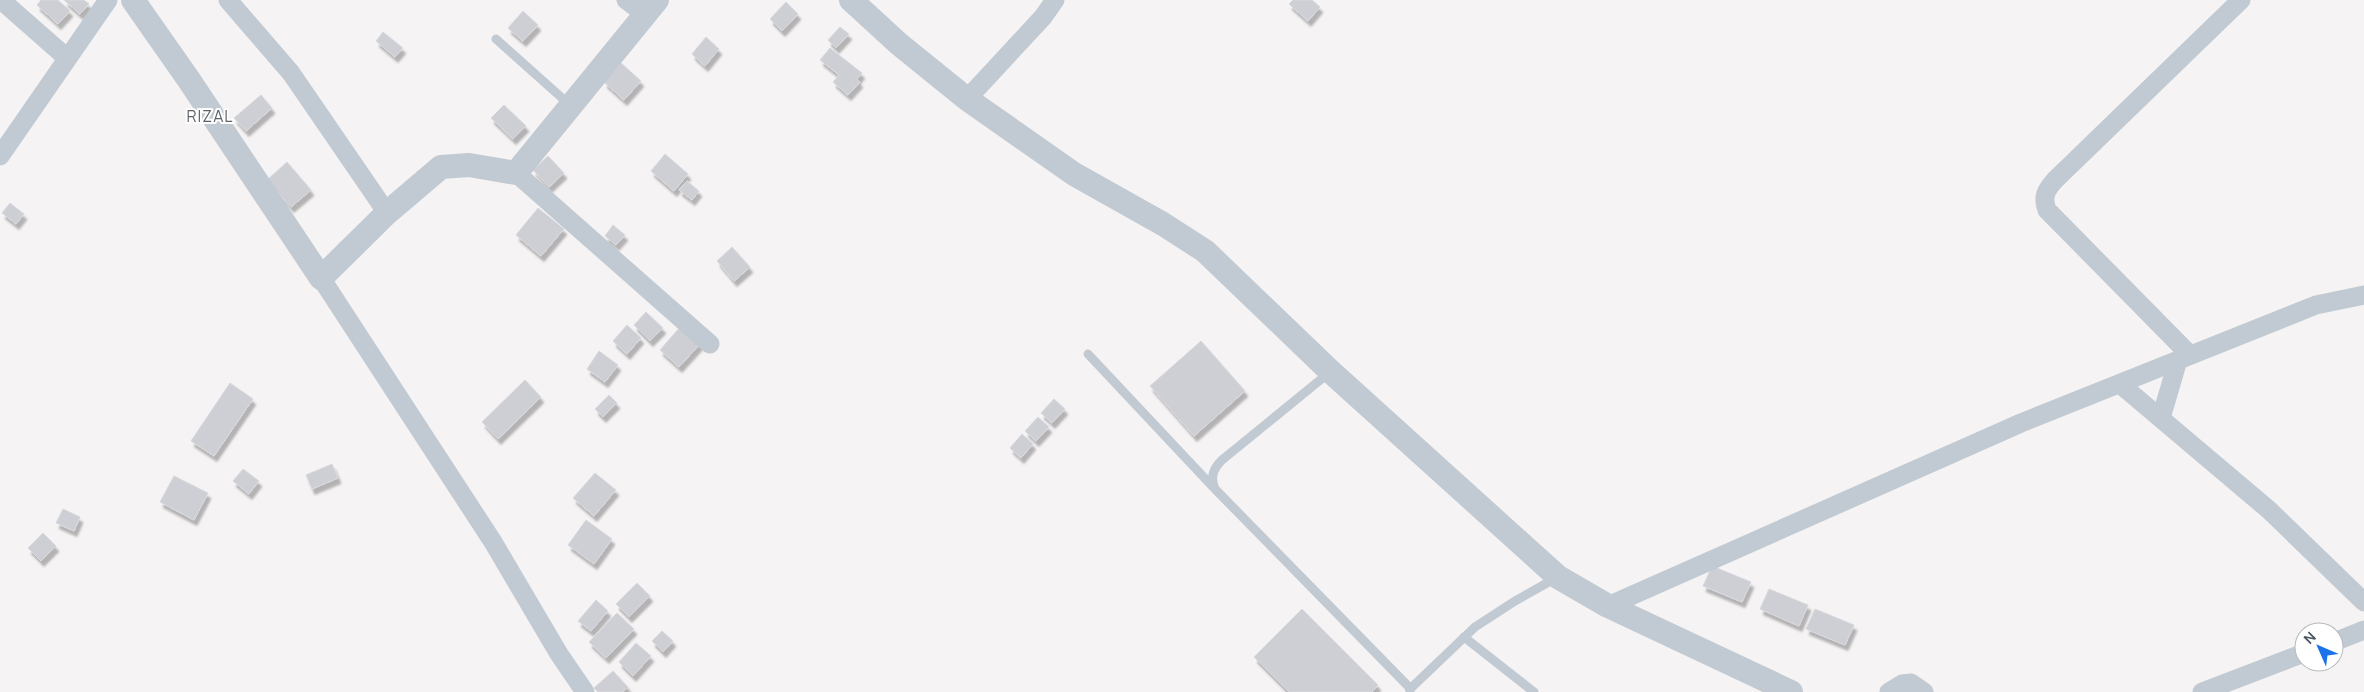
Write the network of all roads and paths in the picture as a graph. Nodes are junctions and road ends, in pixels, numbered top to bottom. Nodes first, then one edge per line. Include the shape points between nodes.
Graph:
1 (1, 0) edge
2 (108, 0) edge
3 (133, 0) edge
4 (228, 0) edge
5 (626, 0) edge
6 (851, 0) edge
7 (1055, 0) edge
8 (2241, 0) edge
9 (652, 8) edge
10 (496, 39) dead end
11 (67, 58) junction
12 (967, 99) junction
13 (571, 107) junction
14 (0, 156) edge
15 (516, 173) junction
16 (387, 213) junction
17 (321, 278) junction
18 (2364, 295) edge
19 (710, 344) dead end
20 (1088, 354) dead end
21 (2184, 358) junction
22 (1330, 371) junction
23 (2120, 384) junction
24 (2161, 418) junction
25 (1215, 489) junction
26 (1558, 577) junction
27 (2364, 602) edge
28 (1608, 606) junction
29 (2364, 630) edge
30 (1464, 637) junction
31 (2344, 638) edge
32 (2294, 657) edge
33 (1410, 691) edge
34 (585, 692) edge
35 (1534, 692) edge
36 (1791, 692) edge
37 (1889, 692) edge
38 (1924, 692) edge
39 (2202, 692) edge

1 - 11 street
2 - 11 street
3 - 17 street
4 - 16 street via 291,73
5 - 9 street
6 - 12 street
7 - 12 street
8 - 21 street via 2055,180 2045,194 2047,210
9 - 13 street
10 - 13 lane
11 - 14 street
12 - 22 street via 1074,174 1205,251
13 - 15 street
15 - 16 street via 469,165 441,167
15 - 19 street
16 - 17 street
17 - 34 street via 493,542
18 - 21 street via 2316,305
20 - 25 lane
21 - 23 street
21 - 24 street
22 - 25 lane via 1222,460 1212,475
22 - 26 street
23 - 24 street
23 - 28 street via 2020,423
24 - 27 street via 2269,510
25 - 33 lane
26 - 28 street
26 - 30 lane via 1515,601
28 - 36 street
29 - 31 street
30 - 33 lane
30 - 35 lane
32 - 39 street
37 - 38 street via 1911,683

